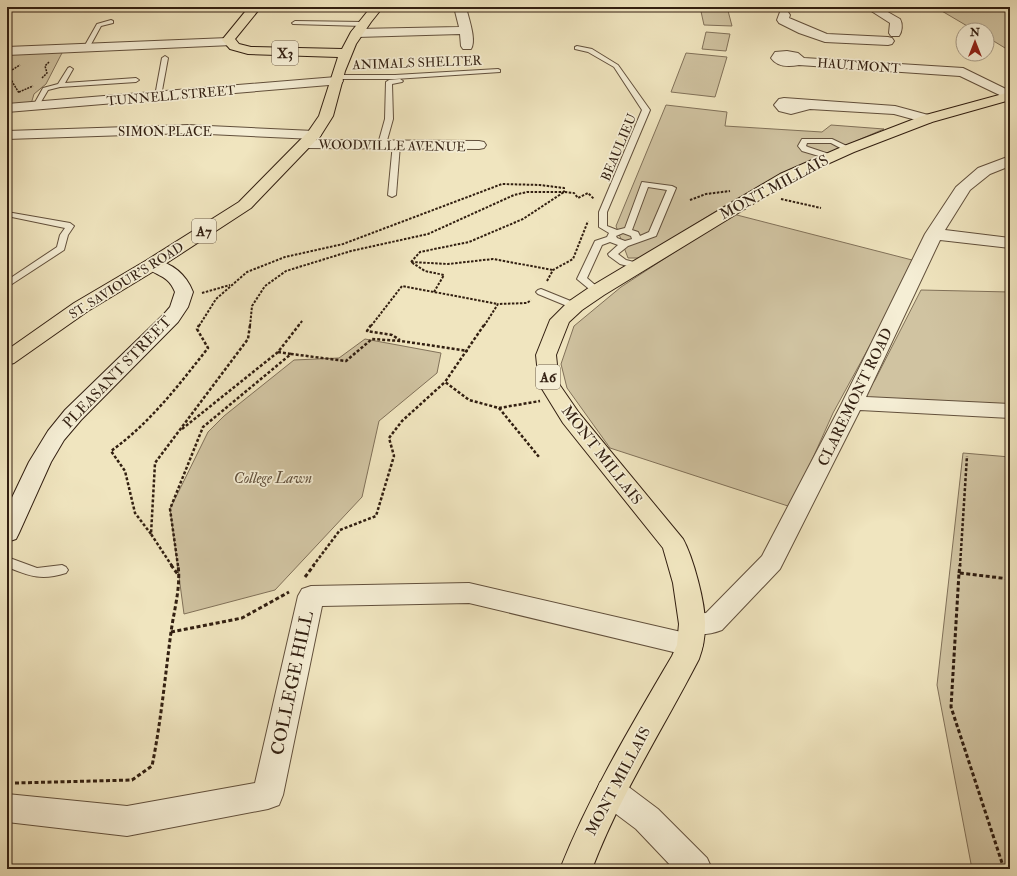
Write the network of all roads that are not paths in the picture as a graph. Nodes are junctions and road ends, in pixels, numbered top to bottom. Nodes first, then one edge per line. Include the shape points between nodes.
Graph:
1 (255, 7) edge
2 (377, 7) edge
3 (460, 7) edge
4 (871, 7) edge
5 (784, 15) dead end
6 (111, 22) dead end
7 (295, 23) dead end
8 (360, 28) junction
9 (466, 30) junction
10 (890, 38) junction
11 (228, 42) junction
12 (467, 46) dead end
13 (88, 47) junction
14 (577, 48) dead end
15 (7, 51) edge
16 (345, 53) junction
17 (165, 58) dead end
18 (798, 61) dead end
19 (70, 69) dead end
20 (921, 69) junction
21 (498, 71) dead end
22 (336, 79) junction
23 (429, 79) dead end
24 (136, 80) dead end
25 (60, 85) junction
26 (158, 96) junction
27 (1010, 96) edge
28 (809, 105) dead end
29 (36, 106) junction
30 (7, 108) edge
31 (927, 119) junction
32 (12, 135) edge
33 (309, 140) junction
34 (389, 145) junction
35 (479, 145) dead end
36 (849, 149) junction
37 (7, 150) edge
38 (829, 157) junction
39 (1010, 162) edge
40 (392, 196) dead end
41 (7, 214) edge
42 (628, 231) junction
43 (934, 234) junction
44 (613, 235) junction
45 (637, 240) junction
46 (1010, 243) edge
47 (625, 244) junction
48 (153, 264) junction
49 (639, 266) junction
50 (12, 281) dead end
51 (541, 292) road end
52 (597, 292) junction
53 (575, 306) junction
54 (7, 359) edge
55 (853, 403) junction
56 (1010, 411) edge
57 (7, 533) edge
58 (7, 562) edge
59 (62, 570) dead end
60 (691, 634) junction
61 (610, 792) junction
62 (7, 808) edge
63 (576, 869) edge
64 (696, 869) edge

1 - 11 main road
2 - 8 main road, ST. SAVIOUR'S ROAD / A7
3 - 9 street
4 - 10 street via 896,22
5 - 10 street, HAUTMONT via 783,20 825,38
6 - 13 lane via 96,28
7 - 8 lane
8 - 9 street
8 - 16 main road, ST. SAVIOUR'S ROAD / A7
9 - 12 street
10 - 20 street, HAUTMONT via 901,53
11 - 13 street
11 - 16 main road, X3 via 251,51
13 - 15 street
14 - 44 lane, BEAULIEU via 590,50 616,66 646,110 603,212 603,227
16 - 22 main road, ST. SAVIOUR'S ROAD / A7
17 - 26 lane
18 - 20 street, HAUTMONT
19 - 25 lane
20 - 27 street, HAUTMONT via 963,72
21 - 22 lane, ANIMALS SHELTER
22 - 26 street, TUNNELL STREET
22 - 33 main road, ST. SAVIOUR'S ROAD / A7 via 326,116
23 - 34 lane via 389,82
24 - 25 lane
25 - 29 lane via 45,89
26 - 29 street, TUNNELL STREET
27 - 31 main road, MONT MILLAIS / A6
28 - 31 street via 895,110
29 - 30 street, TUNNELL STREET
31 - 36 main road, MONT MILLAIS / A6
32 - 33 street, SIMON PLACE via 188,129
32 - 37 street via 16,138
33 - 34 street, WOODVILLE AVENUE
33 - 48 main road, ST. SAVIOUR'S ROAD / A7 via 245,205
34 - 35 street, WOODVILLE AVENUE
34 - 40 lane
36 - 38 main road, MONT MILLAIS / A6
36 - 38 lane via 826,140 805,142 802,146
38 - 49 main road, MONT MILLAIS / A6 via 754,195
39 - 43 street, CLAREMONT ROAD via 984,171 964,187
41 - 50 lane via 70,226 64,235 61,248
42 - 44 lane
42 - 45 lane via 635,234
42 - 45 lane via 645,184 672,188 653,234
43 - 46 street
43 - 55 street, CLAREMONT ROAD
44 - 47 lane via 616,242
44 - 52 lane via 598,243 582,279
45 - 47 lane
47 - 49 lane via 612,254 623,262
48 - 54 main road, ST. SAVIOUR'S ROAD / A7 via 81,307
48 - 57 street, PLEASANT STREET via 177,277 184,292 179,307 73,415 56,436 36,469
49 - 52 main road, MONT MILLAIS / A6
51 - 53 lane
52 - 53 main road, MONT MILLAIS / A6
53 - 60 main road, MONT MILLAIS / A6 via 560,320 546,355 549,384 571,418 674,545 686,583
55 - 56 street
55 - 60 street, CLAREMONT ROAD via 771,562 713,623
58 - 59 lane via 36,573
60 - 61 main road, MONT MILLAIS via 685,659
60 - 62 street, COLLEGE HILL via 469,593 311,596 268,795 127,821
61 - 63 main road, MONT MILLAIS via 587,839
61 - 64 street via 647,819

